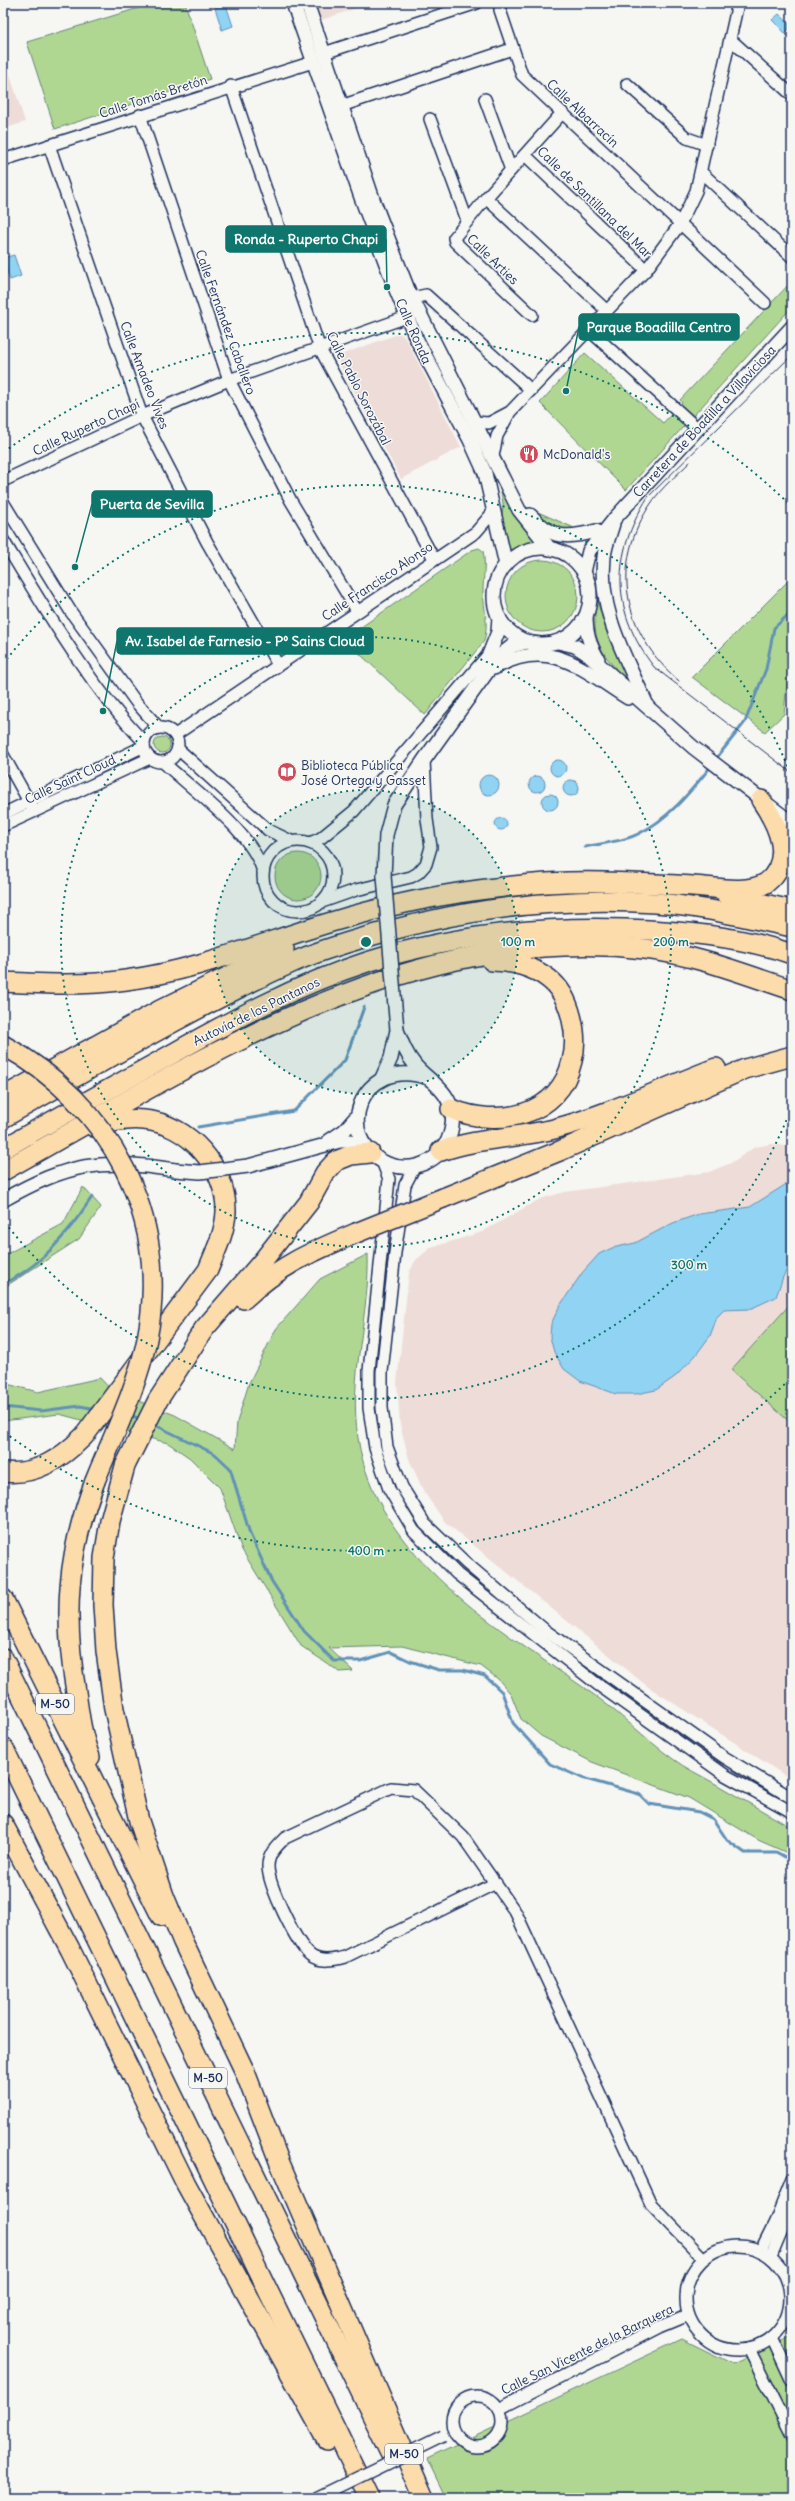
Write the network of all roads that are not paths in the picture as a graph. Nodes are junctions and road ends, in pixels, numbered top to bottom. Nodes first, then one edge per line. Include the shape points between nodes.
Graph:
1 (477, 3) edge
2 (500, 3) edge
3 (738, 3) edge
4 (301, 6) edge
5 (730, 38) junction
6 (512, 49) junction
7 (324, 53) junction
8 (313, 62) junction
9 (627, 84) dead end
10 (231, 86) junction
11 (792, 95) edge
12 (485, 99) dead end
13 (341, 106) junction
14 (562, 113) junction
15 (140, 115) junction
16 (430, 119) dead end
17 (49, 145) junction
18 (708, 145) junction
19 (525, 155) junction
20 (3, 160) edge
21 (511, 170) junction
22 (701, 172) junction
23 (486, 198) junction
24 (467, 220) junction
25 (680, 224) junction
26 (792, 257) edge
27 (646, 270) junction
28 (412, 298) junction
29 (765, 303) dead end
30 (607, 311) junction
31 (532, 315) dead end
32 (407, 317) junction
33 (792, 326) edge
34 (589, 330) junction
35 (320, 349) junction
36 (229, 380) junction
37 (531, 390) junction
38 (510, 412) junction
39 (142, 416) junction
40 (497, 420) junction
41 (474, 422) junction
42 (698, 429) junction
43 (487, 444) junction
44 (493, 456) junction
45 (3, 481) edge
46 (511, 493) junction
47 (3, 502) edge
48 (494, 511) junction
49 (616, 517) junction
50 (596, 531) junction
51 (476, 532) junction
52 (500, 533) junction
53 (3, 540) edge
54 (556, 550) junction
55 (434, 558) junction
56 (506, 565) junction
57 (584, 572) junction
58 (357, 611) junction
59 (586, 616) junction
60 (499, 617) junction
61 (527, 642) junction
62 (558, 642) junction
63 (490, 652) junction
64 (278, 665) junction
65 (604, 667) junction
66 (489, 672) junction
67 (472, 692) junction
68 (650, 711) junction
69 (159, 728) junction
70 (175, 735) junction
71 (144, 744) junction
72 (178, 749) junction
73 (3, 755) edge
74 (150, 758) junction
75 (424, 760) junction
76 (164, 762) junction
77 (760, 800) junction
78 (32, 806) junction
79 (3, 814) edge
80 (792, 823) edge
81 (3, 826) edge
82 (291, 841) junction
83 (310, 843) junction
84 (263, 871) junction
85 (670, 885) junction
86 (322, 902) junction
87 (397, 906) junction
88 (792, 910) edge
89 (792, 928) edge
90 (792, 954) edge
91 (457, 962) junction
92 (8, 982) edge
93 (792, 990) edge
94 (397, 1030) junction
95 (3, 1045) edge
96 (792, 1050) edge
97 (792, 1056) edge
98 (382, 1078) junction
99 (428, 1078) junction
100 (3, 1097) edge
101 (451, 1108) junction
102 (357, 1116) junction
103 (3, 1118) edge
104 (66, 1136) junction
105 (320, 1145) junction
106 (3, 1149) edge
107 (441, 1151) junction
108 (372, 1153) junction
109 (415, 1166) junction
110 (3, 1172) edge
111 (3, 1200) edge
112 (189, 1354) junction
113 (3, 1472) edge
114 (3, 1599) edge
115 (3, 1658) edge
116 (3, 1747) edge
117 (792, 1798) edge
118 (108, 1809) junction
119 (792, 1812) edge
120 (3, 1813) edge
121 (3, 1824) edge
122 (496, 1883) junction
123 (37, 1885) junction
124 (269, 2136) junction
125 (792, 2179) edge
126 (792, 2206) edge
127 (761, 2250) junction
128 (771, 2256) junction
129 (703, 2258) junction
130 (688, 2315) junction
131 (772, 2338) junction
132 (749, 2349) junction
133 (792, 2381) edge
134 (499, 2409) junction
135 (448, 2434) junction
136 (792, 2435) edge
137 (316, 2498) edge
138 (359, 2498) edge
139 (369, 2498) edge
140 (413, 2498) edge
141 (424, 2498) edge

1 - 7 street
2 - 6 street, Calle Albarracín
3 - 5 street, Calle de Santillana del Mar
4 - 7 street, Calle Ronda
4 - 8 street, Calle Ronda
5 - 11 street
5 - 18 street, Calle de Santillana del Mar
6 - 13 street
6 - 14 street, Calle Albarracín via 522,75
7 - 13 street, Calle Ronda
8 - 10 street, Calle Tomás Bretón
8 - 32 street, Calle Ronda
9 - 18 street via 687,138
10 - 15 street, Calle Tomás Bretón
10 - 35 street, Calle Pablo Sorozábal
12 - 21 street
13 - 28 street, Calle Ronda via 374,202
14 - 19 street, Calle Arties
14 - 25 street, Calle Albarracín
15 - 17 street, Calle Tomás Bretón
15 - 36 street, Calle Fernández Caballero
16 - 24 street, Calle Arties
17 - 20 street, Calle Tomás Bretón
17 - 39 street, Calle Amadeo Vives
18 - 22 street, Calle de Santillana del Mar
19 - 21 street, Calle Arties
19 - 27 street, Calle de Santillana del Mar
21 - 23 street, Calle Arties
22 - 25 street, Calle de Santillana del Mar via 696,191
22 - 26 street
23 - 24 street, Calle Arties
23 - 30 street
24 - 31 street, Calle Arties via 454,238 455,242
25 - 27 street, Calle de Santillana del Mar
25 - 29 street
27 - 30 street, Calle de Santillana del Mar
28 - 37 street via 426,295
28 - 41 street, Calle Ronda
30 - 34 street, Calle de Santillana del Mar
32 - 35 street, Calle Ruperto Chapí
32 - 48 street, Calle Ronda via 437,381 476,452 485,473
33 - 42 street, Carretera de Boadilla a Villaviciosa
34 - 37 street, Calle de Santillana del Mar
34 - 42 street
35 - 36 street, Calle Ruperto Chapí
35 - 55 street, Calle Pablo Sorozábal
36 - 39 street, Calle Ruperto Chapí
36 - 58 street, Calle Fernández Caballero via 291,501
37 - 38 street, Calle de Santillana del Mar
38 - 40 street, Calle de Santillana del Mar
38 - 44 street, Calle de Santillana del Mar via 496,436
39 - 45 street, Calle Ruperto Chapí
39 - 64 street, Calle Amadeo Vives via 206,542
40 - 41 street, Calle de Santillana del Mar
40 - 43 street, Calle de Santillana del Mar via 488,433
41 - 43 street, Calle Ronda
42 - 49 street, Carretera de Boadilla a Villaviciosa
43 - 44 street, Calle Ronda
44 - 46 street, Calle Ronda
46 - 50 street via 534,519 554,534 574,537
46 - 54 street, Calle Ronda via 519,510
47 - 69 street via 71,612 136,702
48 - 51 street, Calle Francisco Alonso
48 - 52 street, Calle Ronda
49 - 50 street, Carretera de Boadilla a Villaviciosa
49 - 57 street, Carretera de Boadilla a Villaviciosa via 589,551
49 - 68 street via 604,555 605,602 614,634
50 - 54 street, Carretera de Boadilla a Villaviciosa
51 - 52 street, Calle Francisco Alonso via 490,529
51 - 55 street, Calle Francisco Alonso
52 - 56 street, Calle Ronda
53 - 71 street via 111,705
54 - 56 street via 526,551
54 - 57 street via 578,564
55 - 58 street, Calle Francisco Alonso
56 - 60 street via 496,584 495,601
57 - 59 street via 591,594
58 - 64 street, Calle Francisco Alonso
59 - 62 street via 580,627
59 - 65 street via 590,645
60 - 61 street via 515,636
60 - 63 street via 498,632
61 - 62 street
61 - 66 street via 504,651
62 - 65 street via 575,646
63 - 67 street
63 - 83 street via 354,811 321,838
64 - 70 street, Calle Francisco Alonso
65 - 68 street
66 - 67 street
66 - 68 street via 508,660 523,655 540,653 559,656
67 - 75 street
68 - 77 street
69 - 70 street via 171,731
69 - 71 street via 149,732
70 - 72 street
71 - 74 street
71 - 78 street, Calle Saint Cloud
72 - 76 street via 173,758
72 - 82 street via 268,830
73 - 78 street
74 - 76 street
74 - 78 street, Calle Saint Cloud
75 - 86 street via 431,847 426,864 410,877 356,890
75 - 94 street, bridge via 404,788 389,820 384,876
76 - 84 street via 249,841
77 - 80 street
77 - 85 highway via 781,830 785,846 784,859 777,873 769,881 761,886 745,888
78 - 79 street, Calle Saint Cloud
78 - 81 street, Calle Saint Cloud
82 - 83 street
82 - 84 street via 270,854
83 - 86 street via 325,853 333,869 332,887
84 - 86 street via 266,890 278,905 295,911 314,907
85 - 87 highway via 552,883 458,893
85 - 88 highway
87 - 92 highway via 366,912 240,952 126,980 68,984
87 - 100 highway via 272,953 160,1010
89 - 103 highway, Autovía de los Pantanos via 720,912 656,903 572,901 492,908 433,919 357,939 298,960 174,1022
90 - 106 highway, Autovía de los Pantanos via 717,937 651,930 572,927 499,933 441,943 367,962 310,983 252,1011
91 - 93 highway via 481,955 523,950 584,946 646,949 715,964
91 - 101 highway via 502,961 524,965 550,979 565,1003 574,1035 573,1061 566,1076 544,1104 523,1114 497,1119 480,1118
91 - 104 highway via 378,982 288,1016 146,1089
94 - 98 street via 391,1058
94 - 99 street via 406,1053
95 - 118 highway, bridge via 38,1066 67,1090 105,1134 123,1164 136,1194 150,1243 153,1293 147,1338 136,1379 84,1511 73,1557 68,1614 70,1655 79,1712 88,1752
96 - 107 highway via 774,1051 719,1067 604,1113 554,1129 494,1140 465,1142
97 - 112 highway, bridge via 745,1069 562,1150 299,1257 261,1283 217,1323
98 - 99 street via 397,1073 413,1073
98 - 102 street via 370,1088 361,1101
99 - 101 street via 446,1096
101 - 107 street via 449,1138
102 - 105 street via 337,1138
102 - 108 street via 359,1131
104 - 110 highway
104 - 113 highway, bridge via 116,1120 145,1120 171,1127 208,1156 222,1184 226,1212 221,1240 208,1270 88,1432 65,1454 41,1468
105 - 108 street via 351,1141
105 - 111 street, bridge via 248,1166 200,1172 126,1164 76,1167 59,1172
107 - 109 street via 430,1160
108 - 109 street via 404,1167
108 - 112 highway via 351,1154 336,1161 325,1173 309,1202 204,1329
108 - 119 street via 389,1179 369,1371 369,1408 375,1448 389,1489 414,1531 457,1574 597,1684 725,1775
109 - 117 street via 405,1185 382,1372 382,1408 387,1447 402,1487 425,1524 466,1563 546,1631 724,1757
112 - 124 highway via 158,1400 124,1466 104,1558 106,1651 114,1709 139,1821 164,1896 245,2072
114 - 118 highway, M-50
115 - 140 highway, M-50
116 - 139 highway, M-50
118 - 124 highway, M-50
120 - 123 highway
121 - 123 highway
122 - 122 street via 463,1837 414,1790 404,1788 391,1788 285,1838 272,1852 268,1867 273,1889 301,1944 311,1956 329,1961 346,1957
122 - 129 street via 516,1913 651,2204
123 - 138 highway via 186,2184
124 - 141 highway, M-50
125 - 127 street
126 - 128 street
127 - 128 street
127 - 129 street via 742,2245 721,2247
128 - 131 street via 784,2270 791,2292 787,2317
129 - 130 street via 687,2282 685,2298
130 - 132 street via 701,2336 720,2347 734,2350
130 - 134 street, Calle San Vicente de la Barquera via 659,2327
131 - 132 street
131 - 133 street
132 - 136 street
134 - 135 street via 493,2401 481,2395 470,2396 462,2400 452,2414
134 - 135 street via 502,2418 501,2428 496,2437 485,2445 468,2445
135 - 137 street, bridge

